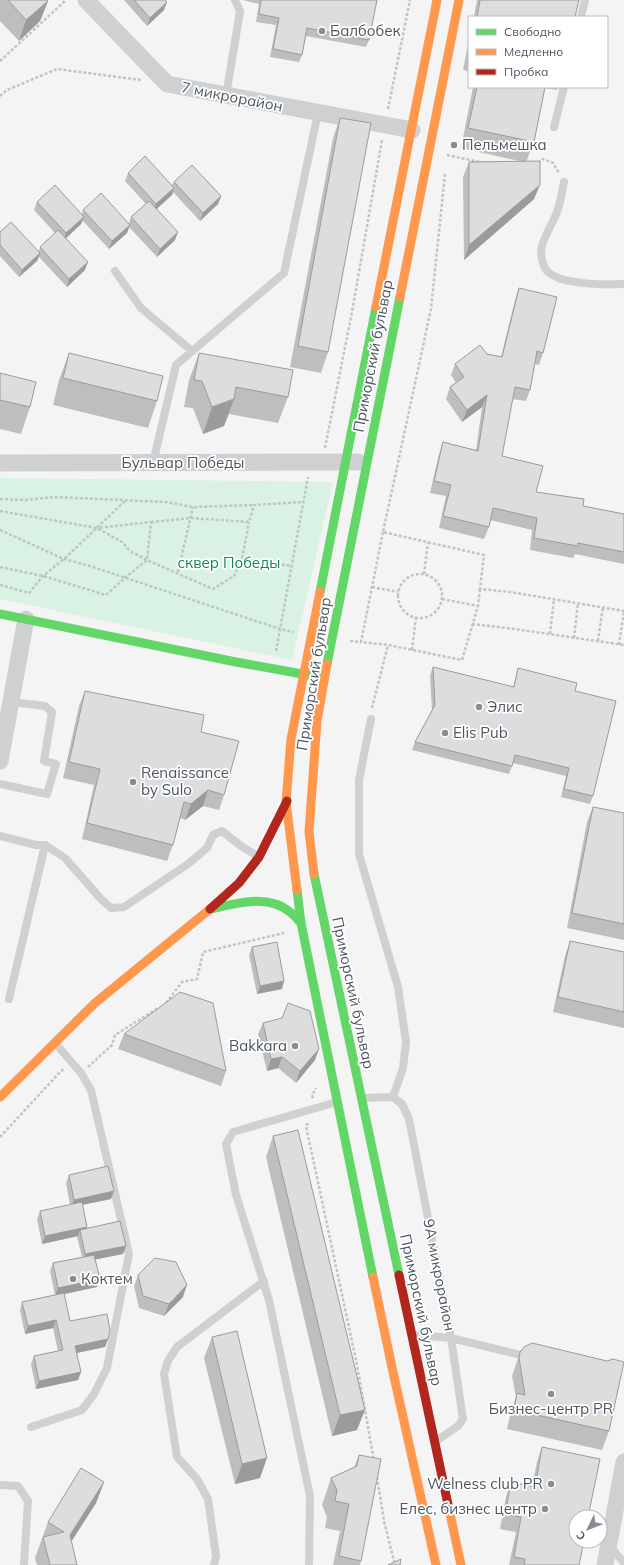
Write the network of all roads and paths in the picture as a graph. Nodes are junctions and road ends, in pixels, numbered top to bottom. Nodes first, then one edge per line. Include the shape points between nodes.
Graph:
1 (66, 0) edge
2 (86, 0) edge
3 (235, 0) edge
4 (410, 0) edge
5 (437, 0) edge
6 (459, 0) edge
7 (585, 0) edge
8 (581, 16) edge
9 (0, 61) edge
10 (167, 84) junction
11 (564, 88) edge
12 (0, 96) edge
13 (226, 96) junction
14 (318, 113) junction
15 (385, 125) junction
16 (554, 127) dead end
17 (412, 130) junction
18 (448, 148) dead end
19 (447, 155) junction
20 (446, 162) dead end
21 (488, 163) edge
22 (534, 166) edge
23 (445, 169) dead end
24 (564, 182) joint
25 (115, 271) dead end
26 (624, 284) edge
27 (192, 351) junction
28 (316, 462) junction
29 (346, 462) junction
30 (366, 462) junction
31 (0, 463) edge
32 (153, 463) junction
33 (0, 499) edge
34 (126, 500) junction
35 (303, 502) junction
36 (254, 505) junction
37 (193, 507) junction
38 (0, 511) edge
39 (191, 518) junction
40 (151, 522) junction
41 (249, 522) junction
42 (97, 528) junction
43 (0, 530) edge
44 (383, 532) junction
45 (428, 542) junction
46 (64, 559) junction
47 (147, 560) junction
48 (242, 560) junction
49 (292, 566) junction
50 (0, 567) edge
51 (178, 572) junction
52 (424, 574) junction
53 (43, 576) junction
54 (126, 577) junction
55 (0, 585) edge
56 (372, 587) junction
57 (480, 589) junction
58 (398, 592) junction
59 (554, 599) junction
60 (442, 600) junction
61 (578, 603) junction
62 (478, 606) junction
63 (603, 608) junction
64 (624, 611) edge
65 (0, 614) edge
66 (416, 617) junction
67 (26, 619) junction
68 (472, 624) junction
69 (280, 629) junction
70 (550, 634) junction
71 (574, 638) junction
72 (598, 641) junction
73 (388, 645) junction
74 (619, 645) junction
75 (624, 645) edge
76 (412, 650) junction
77 (272, 669) junction
78 (305, 673) junction
79 (324, 678) junction
80 (11, 702) junction
81 (371, 719) joint
82 (0, 759) edge
83 (312, 774) junction
84 (0, 784) edge
85 (286, 802) junction
86 (0, 836) edge
87 (45, 845) junction
88 (259, 857) junction
89 (210, 909) junction
90 (301, 923) junction
91 (285, 933) dead end
92 (9, 999) dead end
93 (165, 1004) edge
94 (159, 1008) edge
95 (55, 1043) junction
96 (81, 1073) junction
97 (319, 1084) dead end
98 (0, 1097) edge
99 (393, 1097) junction
100 (361, 1098) junction
101 (338, 1101) junction
102 (315, 1108) junction
103 (0, 1137) edge
104 (264, 1281) junction
105 (412, 1335) junction
106 (450, 1338) junction
107 (534, 1358) edge
108 (31, 1427) dead end
109 (435, 1442) junction
110 (624, 1462) edge
111 (375, 1466) edge
112 (376, 1474) edge
113 (0, 1485) edge
114 (621, 1491) edge
115 (608, 1545) joint
116 (607, 1549) edge
117 (624, 1563) edge
118 (24, 1565) edge
119 (214, 1565) edge
120 (309, 1565) edge
121 (395, 1565) edge
122 (436, 1565) edge
123 (461, 1565) edge
124 (605, 1565) edge

1 - 9 path
2 - 10 street, 7 микрорайон
3 - 13 lane via 240,11
4 - 15 path
5 - 17 street, Приморский бульвар
6 - 30 street, Приморский бульвар
7 - 8 lane
10 - 12 path via 57,69 7,90
10 - 13 street, 7 микрорайон
11 - 16 lane
13 - 14 street, 7 микрорайон
14 - 15 street, 7 микрорайон
14 - 27 lane via 284,273
15 - 17 street, 7 микрорайон
15 - 28 path via 350,319
17 - 29 street, Приморский бульвар
18 - 19 path
19 - 20 path
19 - 21 path
22 - 24 path via 542,159 554,163
23 - 44 path via 430,309
24 - 26 lane via 558,209 541,250 542,261 547,271 556,277 585,284
25 - 27 lane via 141,308
27 - 32 lane via 176,365
28 - 29 street, Бульвар Победы
28 - 32 street, Бульвар Победы
28 - 35 path
29 - 30 street, Бульвар Победы
29 - 78 street, Приморский бульвар
30 - 79 street, Приморский бульвар
31 - 32 street, Бульвар Победы
33 - 34 path via 54,497
34 - 37 path via 166,502
34 - 42 path
35 - 36 path
35 - 49 path
36 - 37 path
36 - 41 path
37 - 39 path
38 - 42 path
39 - 40 path
39 - 41 path
39 - 51 path
40 - 42 path
40 - 47 path
41 - 48 path
42 - 46 path
42 - 47 path
43 - 46 path
44 - 45 path
44 - 56 path
45 - 52 path
45 - 57 path via 484,555
46 - 53 path
46 - 54 path
47 - 51 path
47 - 54 path
48 - 49 path
48 - 51 path via 234,576 213,589
49 - 69 path
50 - 53 path
52 - 58 path via 412,575 406,579
52 - 60 path via 439,585
53 - 54 path via 106,595
53 - 55 path via 29,593
54 - 69 path
56 - 58 path
56 - 73 path via 361,642
57 - 59 path
57 - 62 path
58 - 66 path via 401,607
59 - 61 path
59 - 70 path
60 - 62 path
60 - 66 path via 434,612
61 - 63 path
61 - 71 path
62 - 68 path
63 - 64 path
63 - 72 path
64 - 74 path
65 - 67 street
66 - 76 path
67 - 77 street
67 - 80 street
68 - 70 path
68 - 76 path via 462,660
69 - 77 path
70 - 71 path
71 - 72 path
72 - 74 path
73 - 76 path
73 - 81 path
74 - 75 path
77 - 78 street
78 - 79 street
78 - 85 street, Приморский бульвар via 291,738
79 - 83 street, Приморский бульвар
80 - 82 street
80 - 84 lane via 45,706 52,712 44,761 56,764 47,794
81 - 99 lane via 359,780 359,854 398,987 406,1042 403,1068
83 - 85 street
83 - 100 street, Приморский бульвар via 309,832 316,887
85 - 88 street
85 - 90 street, Приморский бульвар
86 - 87 lane
87 - 88 lane via 66,858 111,908 124,907 188,864 207,848 213,835 222,831
87 - 92 lane
88 - 89 street via 239,883
89 - 90 street via 241,902 268,901 288,910
89 - 95 street via 95,1003
90 - 101 street, Приморский бульвар
91 - 93 path via 203,952 197,979 182,982
94 - 96 path via 115,1035 112,1045
95 - 96 lane
95 - 98 street
96 - 103 path via 76,1077 62,1070
96 - 108 lane via 91,1090 128,1254 107,1368 94,1394 82,1410
97 - 102 path via 312,1095
99 - 100 lane
99 - 106 lane, 9А микрорайон via 402,1104 409,1119
100 - 105 street, Приморский бульвар
101 - 102 lane
101 - 122 street, Приморский бульвар
102 - 104 lane via 234,1132 226,1144 236,1195
102 - 111 path via 306,1126 357,1366
104 - 119 lane via 177,1347 168,1361 164,1374 177,1457 197,1480 208,1499 216,1556
104 - 120 lane via 310,1496
105 - 106 lane
105 - 109 street, Приморский бульвар
106 - 107 lane, 9А микрорайон
106 - 109 lane via 463,1419 458,1426
109 - 123 street, Приморский бульвар
110 - 114 street
112 - 121 path
113 - 118 lane via 18,1486 28,1501
114 - 115 street
115 - 117 lane
116 - 124 street

